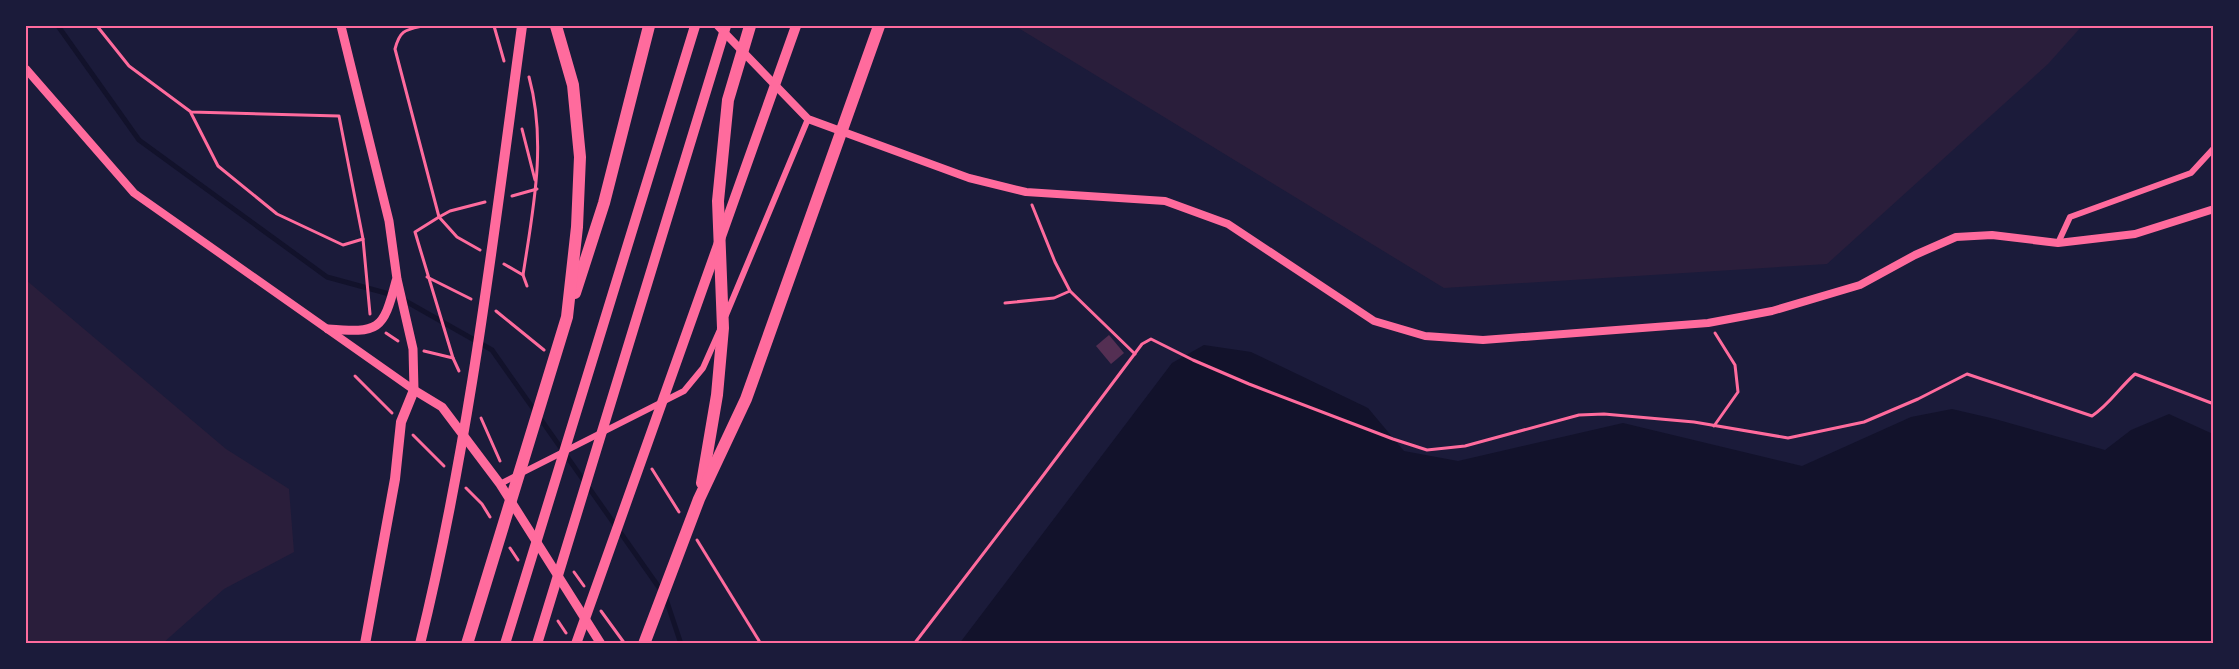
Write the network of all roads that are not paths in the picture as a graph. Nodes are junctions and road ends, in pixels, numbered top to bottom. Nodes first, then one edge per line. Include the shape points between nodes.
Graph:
1 (342, 26) edge
2 (522, 26) edge
3 (556, 26) edge
4 (649, 26) edge
5 (695, 26) edge
6 (718, 26) edge
7 (726, 26) edge
8 (750, 26) edge
9 (796, 26) edge
10 (879, 26) edge
11 (26, 69) edge
12 (808, 119) junction
13 (2214, 148) edge
14 (2214, 209) edge
15 (2058, 243) junction
16 (397, 279) junction
17 (567, 317) junction
18 (328, 329) junction
19 (414, 390) junction
20 (500, 484) junction
21 (699, 499) junction
22 (365, 644) edge
23 (420, 644) edge
24 (467, 644) edge
25 (505, 644) edge
26 (537, 644) edge
27 (576, 644) edge
28 (601, 644) edge
29 (644, 644) edge

1 - 16 main road via 388,221
2 - 23 highway via 472,384
3 - 17 highway via 573,85 580,157
4 - 17 highway via 604,203
5 - 25 highway
6 - 12 street
7 - 26 highway
8 - 21 highway via 728,100 718,201 723,328 717,394
9 - 27 highway
10 - 21 highway via 746,399
11 - 18 street via 134,193
12 - 15 street via 969,178 1026,192 1164,201 1228,224 1374,321 1425,336 1483,340 1708,323 1772,311 1860,285 1956,237 1992,235
12 - 20 street via 704,368 684,391
13 - 15 street via 2191,173 2070,217
14 - 15 street via 2135,234
16 - 18 main road via 378,324 363,332
16 - 19 main road via 413,349
17 - 24 highway
18 - 19 street
19 - 20 main road via 442,407
19 - 22 highway via 400,422 395,480
20 - 28 main road
21 - 29 highway

